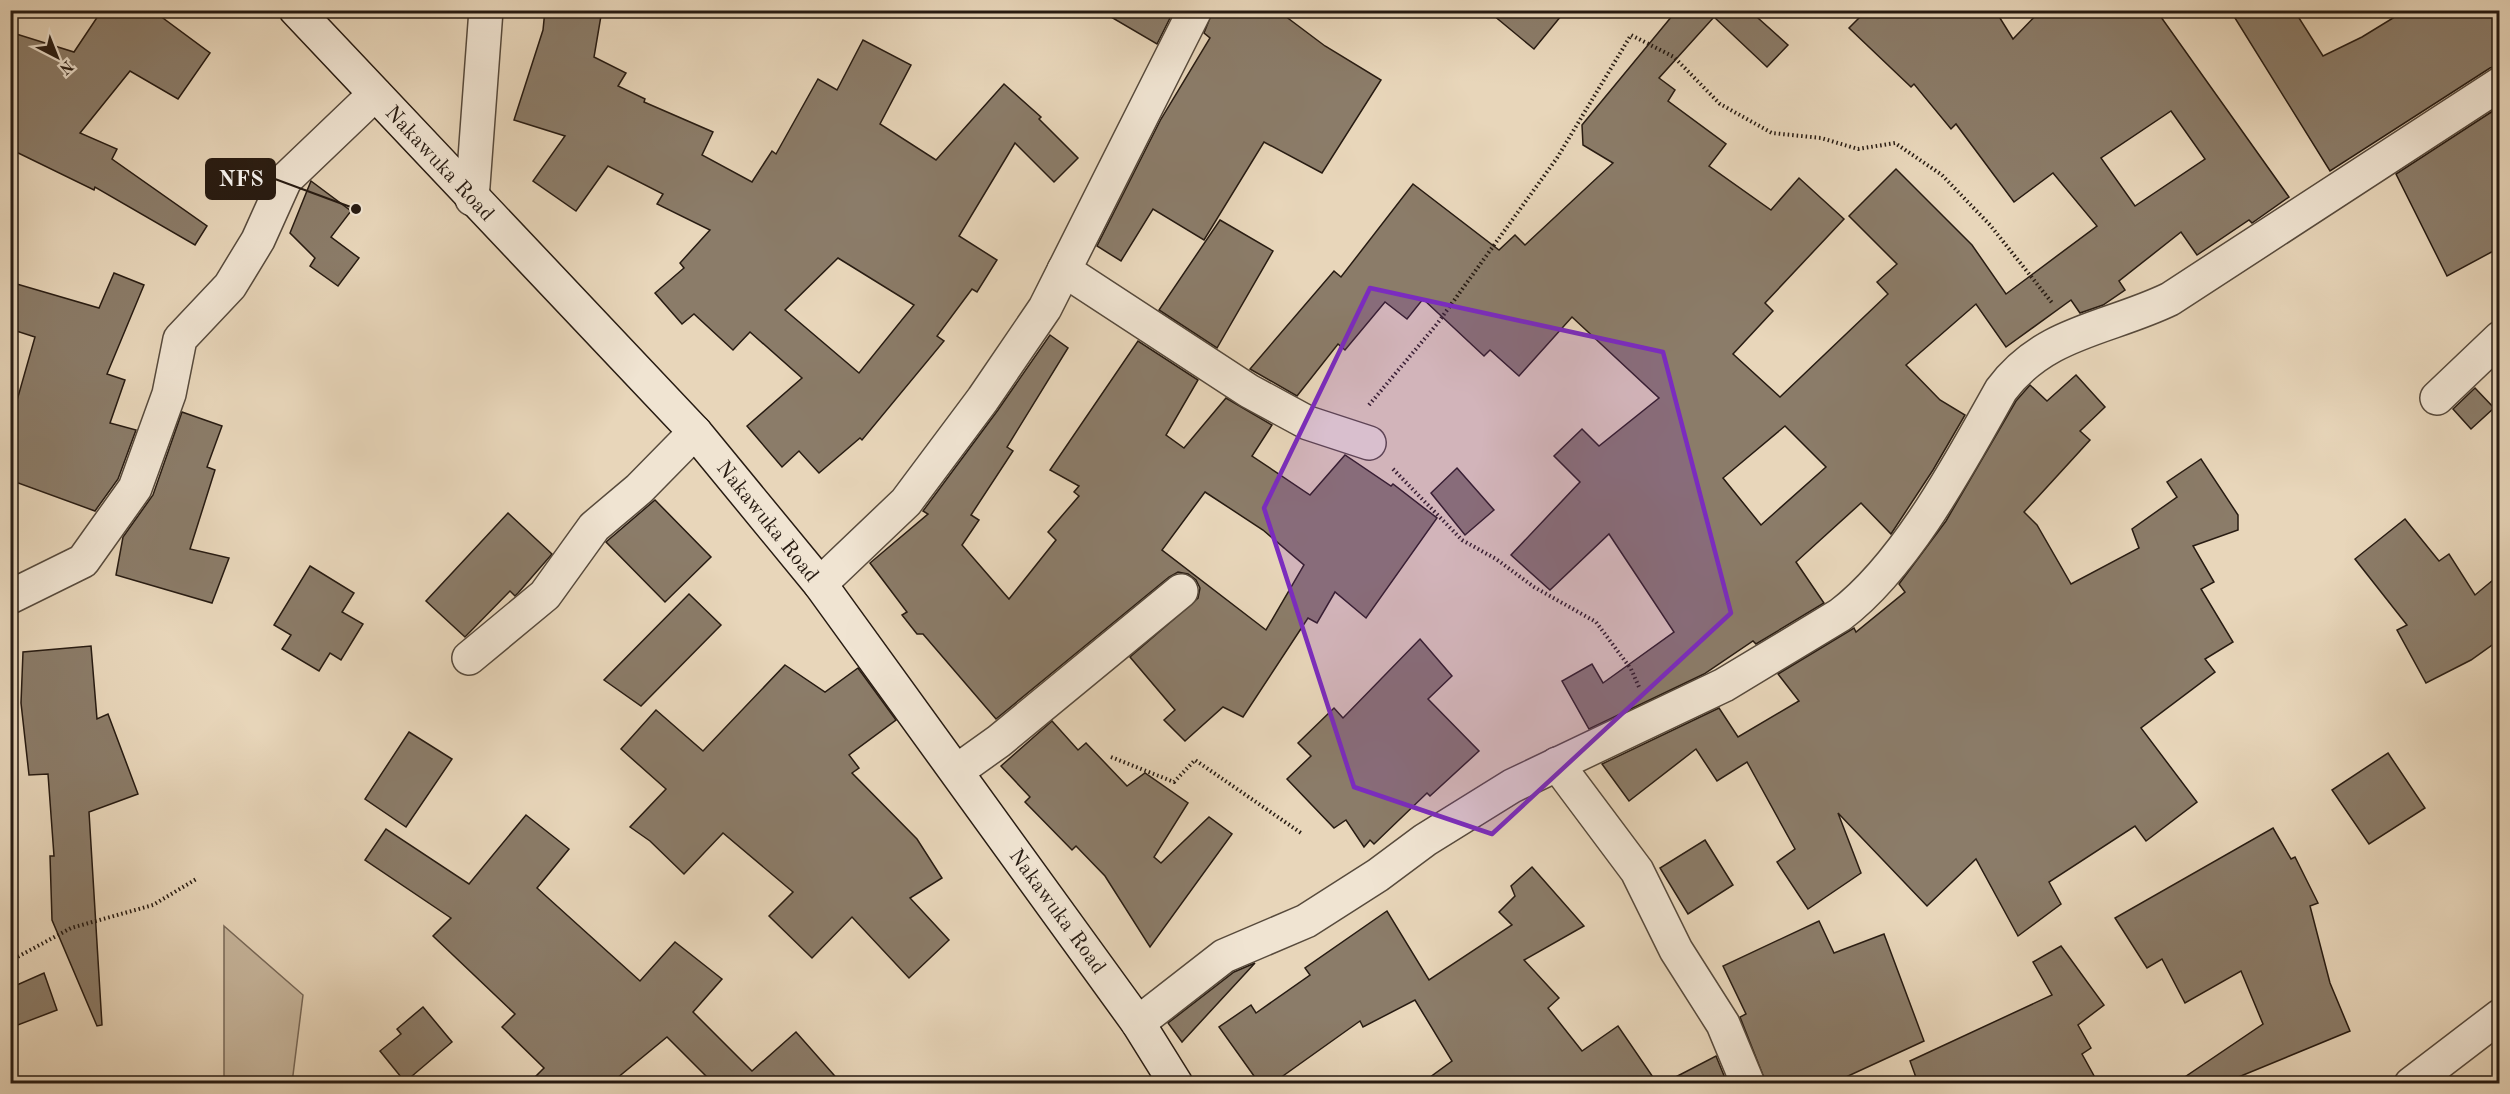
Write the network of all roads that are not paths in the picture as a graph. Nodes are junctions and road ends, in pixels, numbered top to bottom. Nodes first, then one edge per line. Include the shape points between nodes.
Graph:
1 (296, 10) edge
2 (486, 10) edge
3 (1195, 10) edge
4 (2499, 84) edge
5 (375, 94) junction
6 (472, 199) junction
7 (1064, 270) junction
8 (2499, 338) edge
9 (2437, 398) dead end
10 (695, 432) junction
11 (1369, 443) road end
12 (820, 584) junction
13 (1181, 591) dead end
14 (10, 597) edge
15 (470, 658) dead end
16 (1557, 764) junction
17 (957, 771) junction
18 (2499, 1016) edge
19 (1138, 1023) junction
20 (1176, 1083) edge
21 (1748, 1083) edge
22 (2411, 1083) edge

1 - 5 street, Nakawuka Road
2 - 6 street
3 - 7 street
4 - 16 street via 2170,298 2121,320 2076,333 2034,356 2014,372 1929,512 1856,602 1750,670
5 - 6 street, Nakawuka Road
5 - 14 street via 285,180 258,240 231,286 180,339 169,394 135,488 83,561
6 - 10 street, Nakawuka Road
7 - 11 street via 1259,396 1308,423
7 - 12 street via 1045,308 906,502
8 - 9 street
10 - 12 street, Nakawuka Road
10 - 15 street via 639,489 594,527 545,595
12 - 17 street, Nakawuka Road
13 - 17 street
16 - 19 street via 1512,786 1425,840 1306,921 1224,956
16 - 21 street via 1637,871 1676,950 1723,1024
17 - 19 street, Nakawuka Road
18 - 22 street
19 - 20 street, Nakawuka Road

